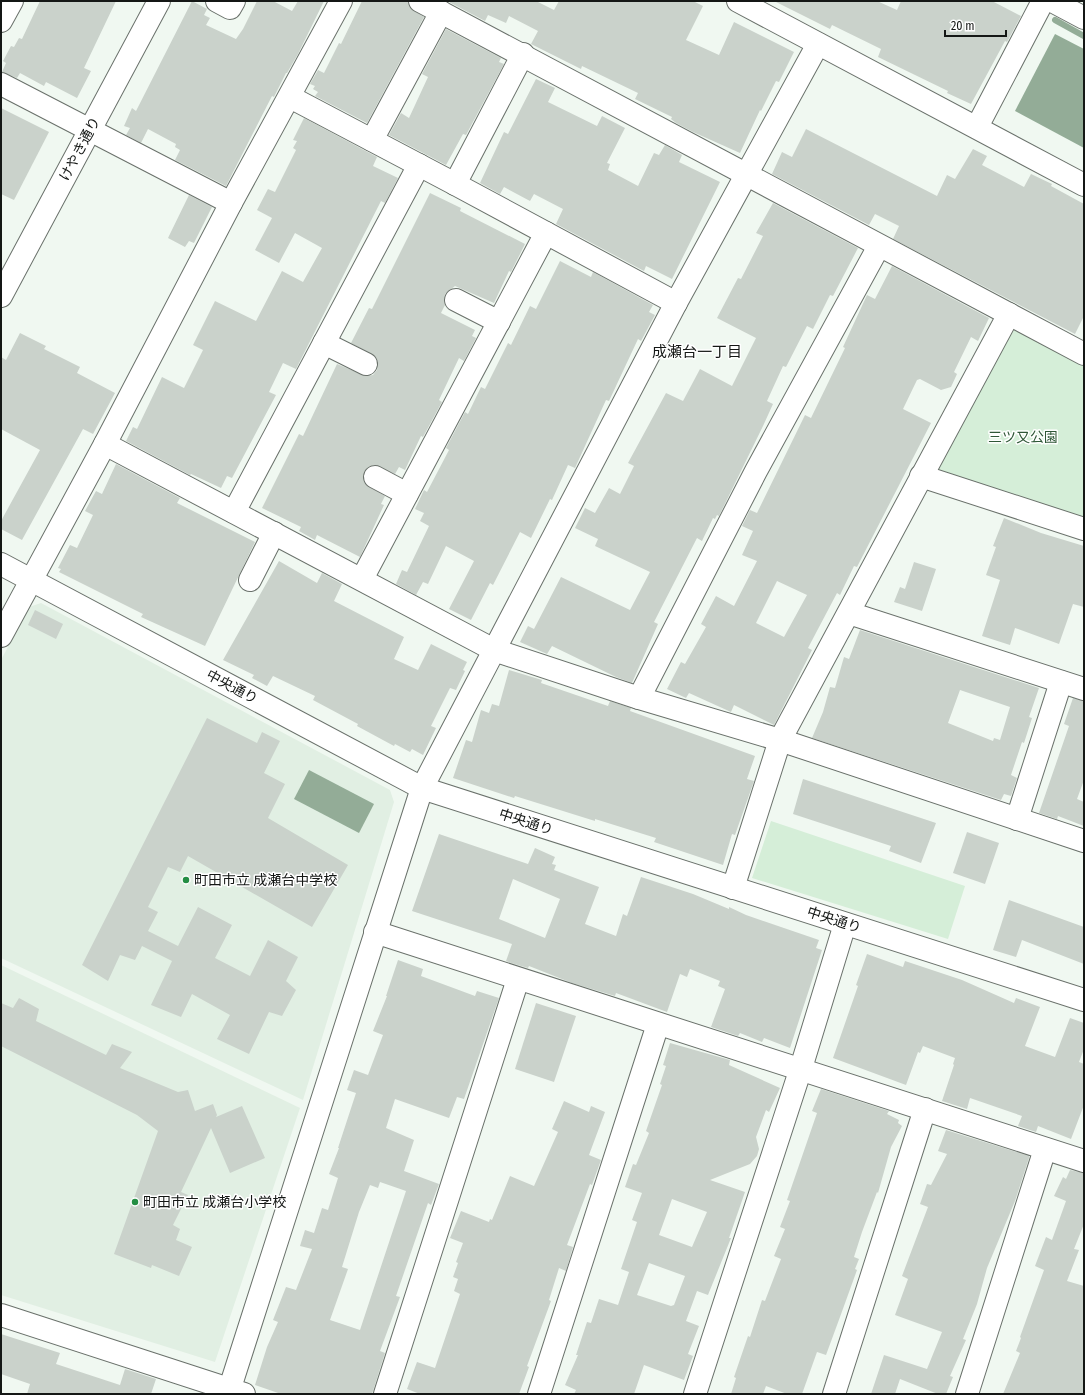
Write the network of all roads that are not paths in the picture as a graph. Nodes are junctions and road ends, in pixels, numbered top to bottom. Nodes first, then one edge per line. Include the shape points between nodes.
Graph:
1 (12, 1) edge
2 (159, 1) edge
3 (217, 1) edge
4 (234, 1) edge
5 (341, 1) edge
6 (420, 1) edge
7 (738, 1) edge
8 (1043, 1) edge
9 (1052, 1) edge
10 (441, 12) junction
11 (1084, 18) edge
12 (1, 21) edge
13 (818, 44) junction
14 (523, 54) junction
15 (1, 84) edge
16 (290, 97) junction
17 (977, 127) junction
18 (90, 130) junction
19 (372, 140) junction
20 (419, 165) junction
21 (746, 173) junction
22 (455, 184) junction
23 (1084, 185) edge
24 (231, 203) junction
25 (546, 233) junction
26 (879, 246) junction
27 (1, 296) edge
28 (456, 300) dead end
29 (676, 303) junction
30 (1009, 314) junction
31 (499, 322) junction
32 (324, 343) junction
33 (1084, 354) edge
34 (366, 364) dead end
35 (105, 444) junction
36 (921, 476) junction
37 (374, 477) dead end
38 (407, 494) junction
39 (234, 512) junction
40 (1084, 529) edge
41 (274, 533) junction
42 (1, 564) edge
43 (362, 579) junction
44 (31, 580) junction
45 (250, 580) dead end
46 (849, 613) junction
47 (1, 636) edge
48 (494, 650) junction
49 (1061, 682) junction
50 (1084, 689) edge
51 (639, 698) junction
52 (780, 740) junction
53 (422, 788) junction
54 (1017, 819) junction
55 (1084, 841) edge
56 (734, 888) junction
57 (845, 924) junction
58 (376, 932) junction
59 (518, 979) junction
60 (1084, 1000) edge
61 (658, 1024) junction
62 (801, 1068) junction
63 (925, 1109) junction
64 (1045, 1149) junction
65 (1084, 1161) edge
66 (1, 1315) edge
67 (234, 1392) edge
68 (386, 1394) edge
69 (540, 1394) edge
70 (695, 1394) edge
71 (834, 1394) edge
72 (967, 1394) edge

1 - 12 street
2 - 18 street, けやき通り
3 - 4 street via 230,8
5 - 16 street
6 - 10 street
7 - 13 street
8 - 17 street
9 - 11 street
10 - 14 street
10 - 19 street
13 - 17 street
13 - 21 street
14 - 21 street
14 - 22 street
15 - 18 street
16 - 19 street
16 - 24 street
17 - 23 street
18 - 24 street
18 - 27 street, けやき通り
19 - 20 street
20 - 22 street
20 - 32 street
21 - 26 street
21 - 29 street
22 - 25 street
24 - 35 street
25 - 29 street
25 - 31 street
26 - 30 street
26 - 51 street via 756,471
28 - 31 street
29 - 48 street
30 - 33 street
30 - 36 street
31 - 38 street
32 - 34 street
32 - 39 street
35 - 39 street
35 - 44 street
36 - 40 street
36 - 46 street
37 - 38 street
38 - 43 street
39 - 41 street
41 - 43 street
41 - 45 street
42 - 44 street, 中央通り
43 - 48 street
44 - 47 street
44 - 53 street, 中央通り
46 - 49 street
46 - 52 street
48 - 51 street
48 - 53 street
49 - 50 street
49 - 54 street
51 - 52 street
52 - 54 street
52 - 56 street
53 - 56 street, 中央通り
53 - 58 street
54 - 55 street
56 - 57 street, 中央通り
57 - 60 street, 中央通り
57 - 62 street
58 - 59 street
58 - 67 street
59 - 61 street
59 - 68 street
61 - 62 street
61 - 69 street
62 - 63 street
62 - 70 street
63 - 64 street
63 - 71 street
64 - 65 street
64 - 72 street
66 - 67 street

